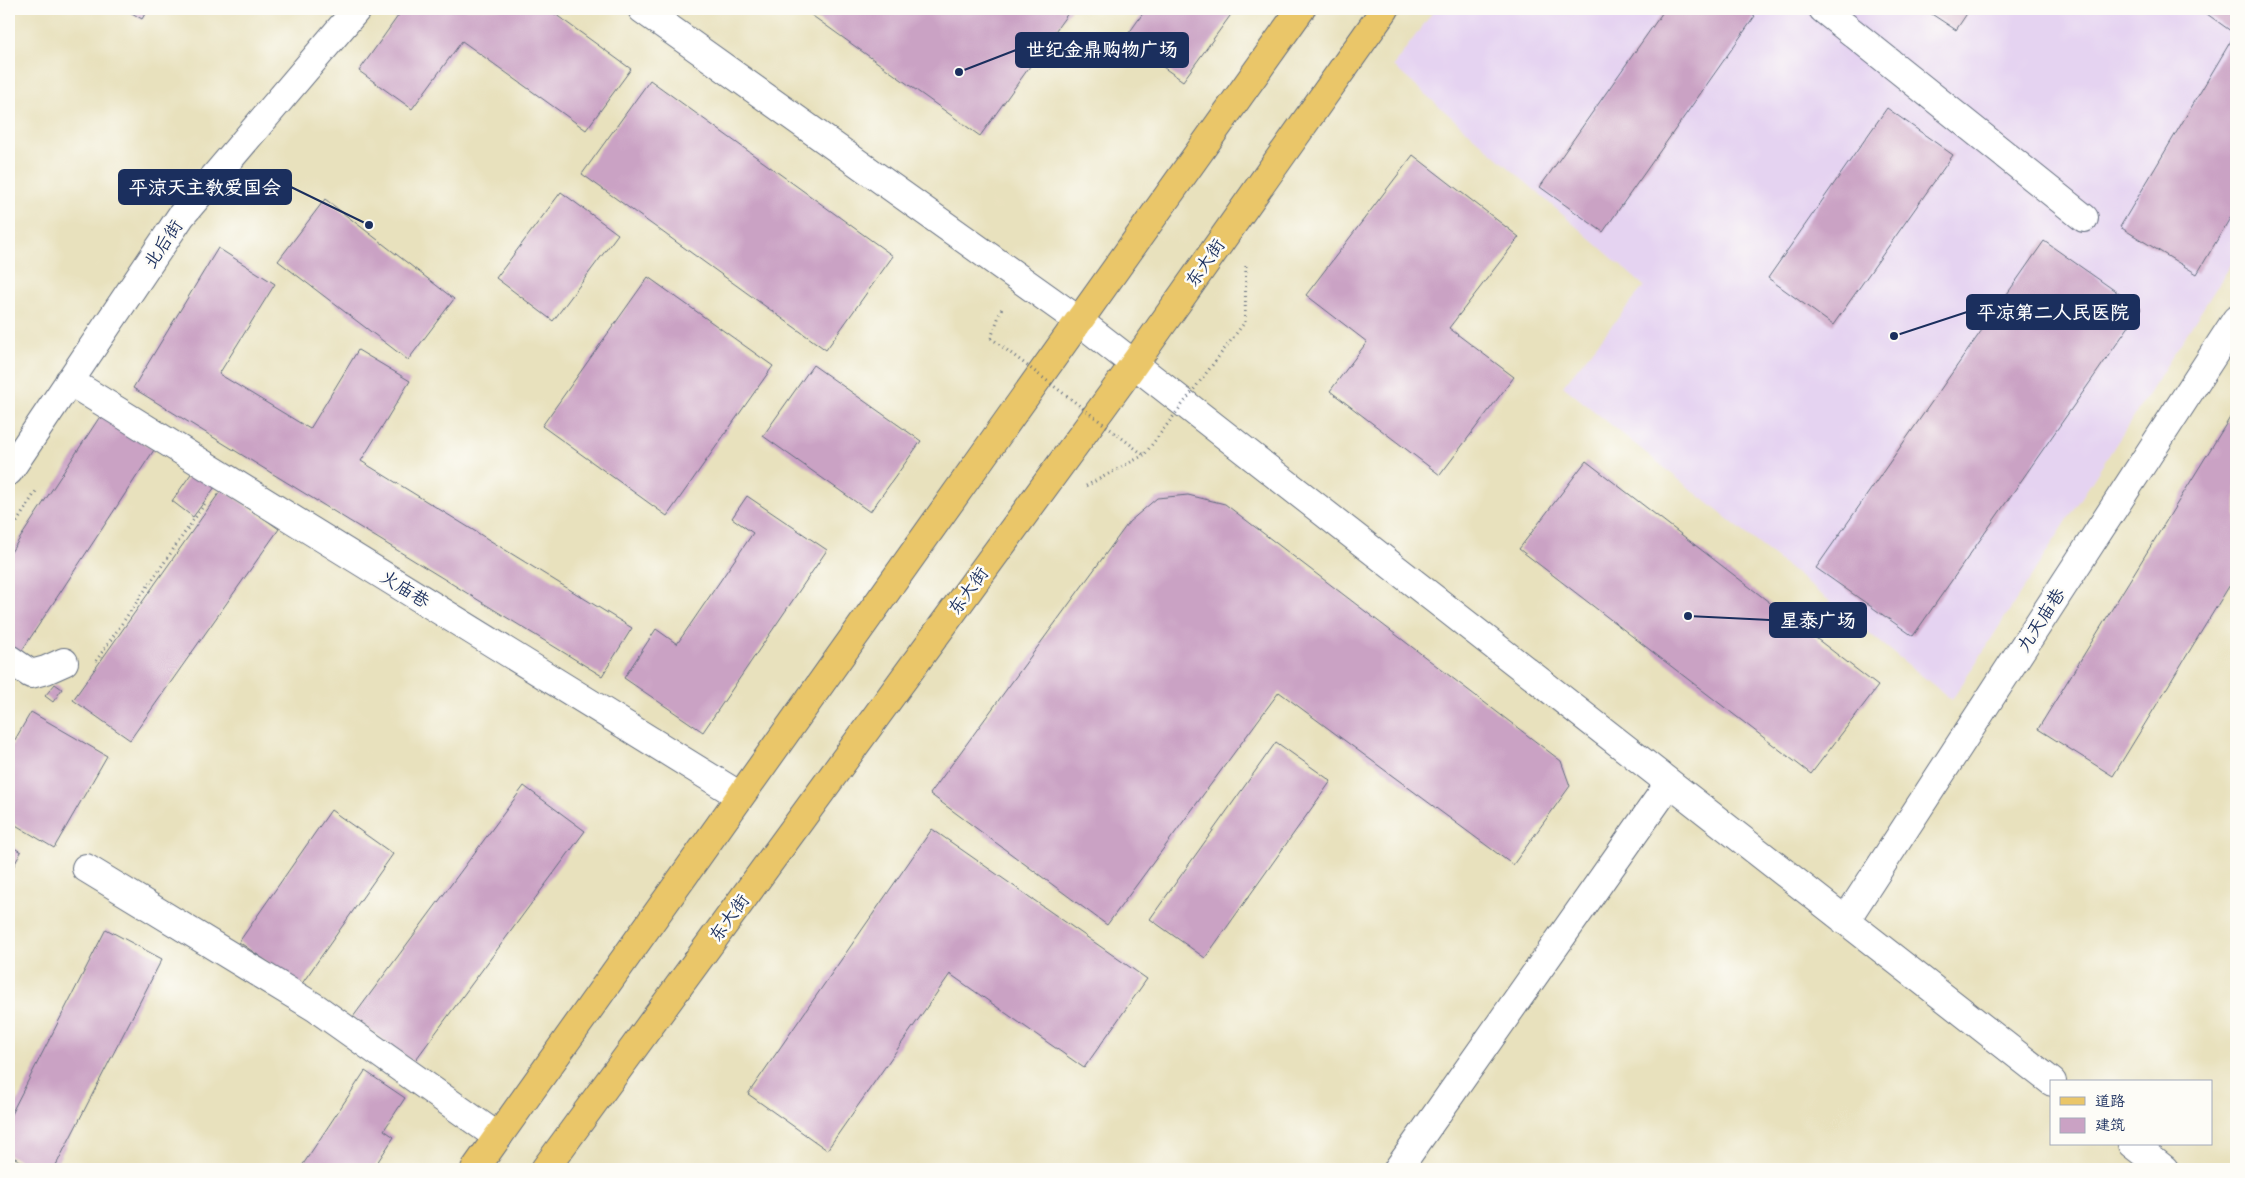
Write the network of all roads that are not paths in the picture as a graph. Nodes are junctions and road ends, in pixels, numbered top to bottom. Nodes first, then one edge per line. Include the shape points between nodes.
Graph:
1 (357, 9) edge
2 (642, 9) edge
3 (1301, 9) edge
4 (1385, 9) edge
5 (1823, 9) edge
6 (2084, 218) dead end
7 (2236, 320) edge
8 (1079, 321) junction
9 (1134, 364) junction
10 (70, 382) junction
11 (9, 471) edge
12 (9, 659) edge
13 (64, 662) dead end
14 (1669, 784) junction
15 (740, 796) junction
16 (86, 868) dead end
17 (1845, 921) junction
18 (2050, 1080) edge
19 (498, 1137) junction
20 (2135, 1146) edge
21 (475, 1169) edge
22 (545, 1169) edge
23 (1398, 1169) edge
24 (2164, 1169) edge

1 - 10 street, 北后街 via 181,216
2 - 8 street
3 - 8 main road
4 - 9 main road, 东大街
5 - 6 street
7 - 17 street, 九天庙巷
8 - 9 street
8 - 15 main road
9 - 14 street
9 - 22 main road, 东大街
10 - 11 street, 北后街
10 - 15 street, 火庙巷
12 - 13 street via 31,674
14 - 17 street
14 - 23 street
15 - 19 main road
16 - 19 street via 316,1008
17 - 18 street
19 - 21 main road
20 - 24 street

